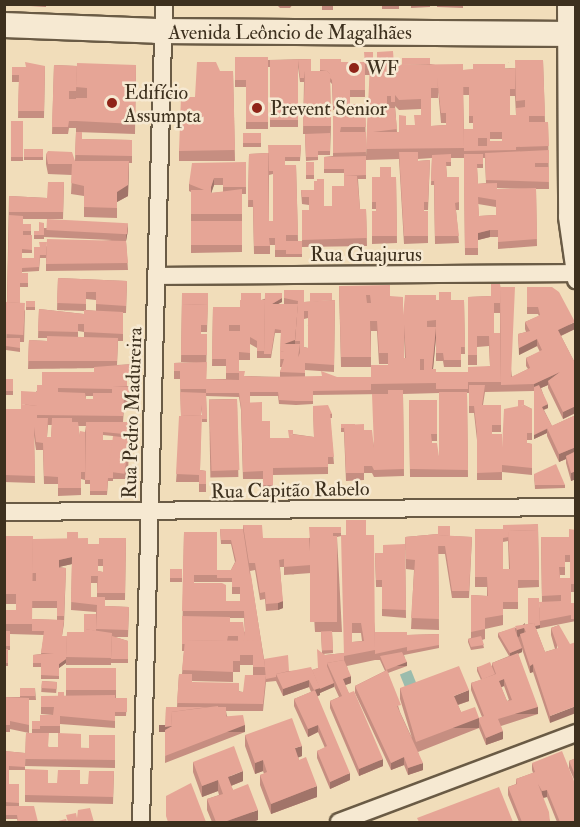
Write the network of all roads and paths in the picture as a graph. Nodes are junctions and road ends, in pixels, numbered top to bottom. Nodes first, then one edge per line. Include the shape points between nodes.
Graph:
1 (164, 4) edge
2 (566, 4) edge
3 (4, 25) edge
4 (164, 31) junction
5 (571, 34) edge
6 (158, 276) junction
7 (575, 276) edge
8 (576, 507) edge
9 (4, 512) edge
10 (150, 513) junction
11 (576, 733) edge
12 (141, 822) edge
13 (339, 822) edge

1 - 4 street, Rua Pedro Madureira
2 - 5 street
3 - 4 main road, Avenida Leôncio de Magalhães
4 - 5 main road, Avenida Leôncio de Magalhães
4 - 6 street, Rua Pedro Madureira
5 - 7 street via 567,217
6 - 7 street, Rua Guajurus
6 - 10 street, Rua Pedro Madureira
8 - 10 street, Rua Capitão Rabelo
9 - 10 street, Rua Capitão Rabelo
10 - 12 street, Rua Pedro Madureira
11 - 13 street

